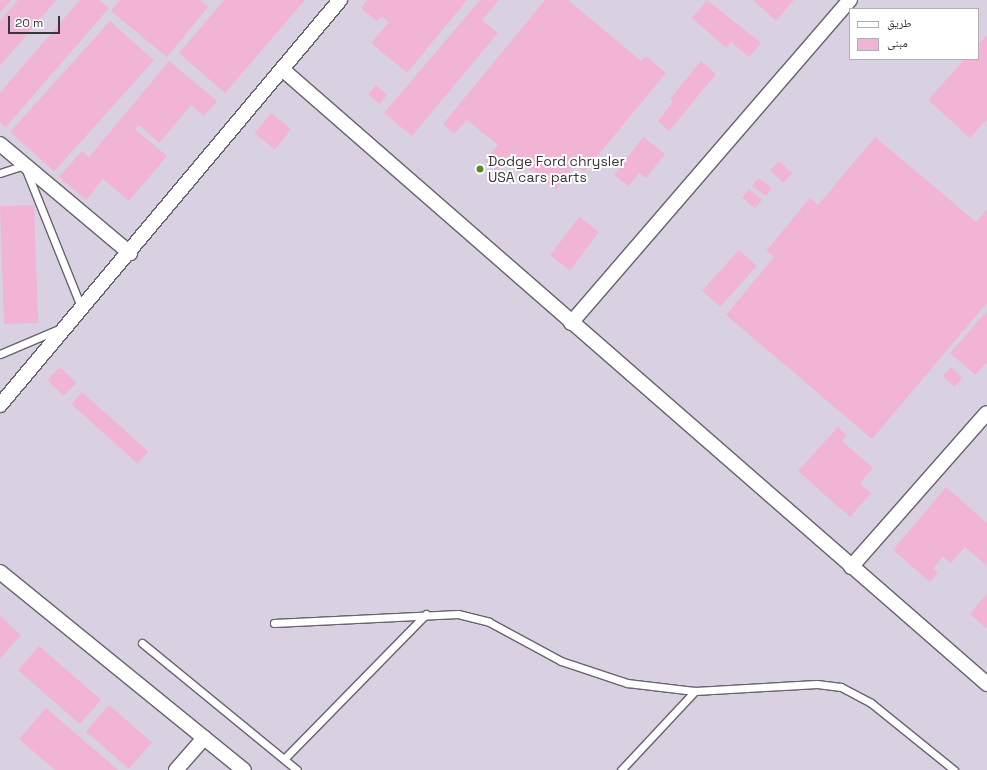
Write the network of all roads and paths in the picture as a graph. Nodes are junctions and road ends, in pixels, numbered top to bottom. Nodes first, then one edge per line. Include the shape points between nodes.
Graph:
1 (340, 0) edge
2 (850, 0) edge
3 (282, 68) junction
4 (0, 144) edge
5 (24, 165) junction
6 (0, 173) edge
7 (130, 253) junction
8 (82, 309) junction
9 (571, 323) junction
10 (67, 326) junction
11 (0, 354) edge
12 (0, 404) edge
13 (987, 413) edge
14 (852, 567) junction
15 (0, 572) edge
16 (426, 614) junction
17 (274, 623) dead end
18 (142, 643) dead end
19 (987, 684) edge
20 (695, 691) junction
21 (204, 738) junction
22 (284, 759) junction
23 (176, 770) edge
24 (244, 770) edge
25 (297, 770) edge
26 (621, 770) edge
27 (954, 770) edge

1 - 3 street
2 - 9 street
3 - 7 street
3 - 9 street
4 - 5 street
5 - 6 lane
5 - 7 street
5 - 8 lane
7 - 8 street
8 - 10 street
9 - 14 street
10 - 11 lane
10 - 12 street
13 - 14 street
14 - 19 street
15 - 21 street
16 - 17 lane
16 - 20 lane via 458,614 489,622 555,658 594,674 626,683
16 - 22 lane
18 - 22 lane
20 - 26 lane
20 - 27 lane via 817,684 841,688 871,702
21 - 23 street
21 - 24 street
22 - 25 lane

